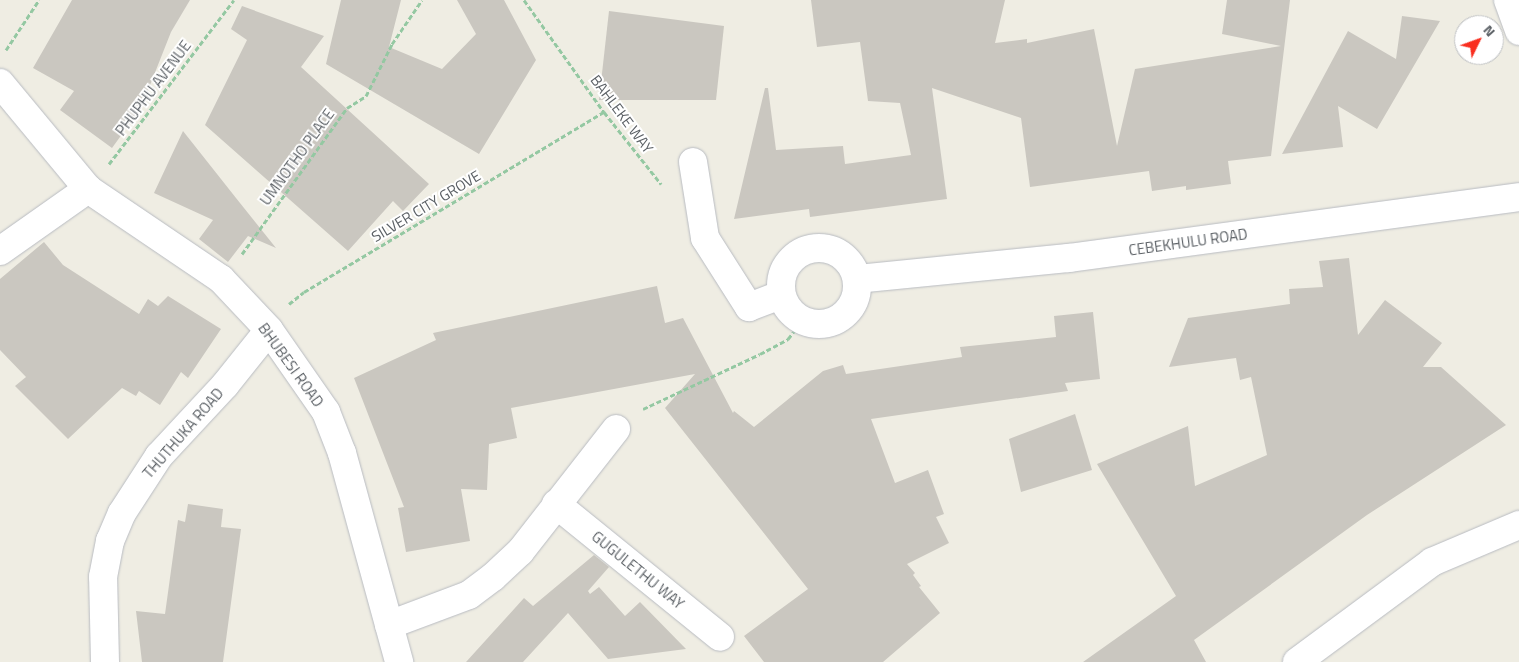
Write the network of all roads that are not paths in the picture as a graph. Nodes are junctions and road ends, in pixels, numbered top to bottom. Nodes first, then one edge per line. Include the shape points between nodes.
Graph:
1 (1508, 0) edge
2 (1519, 31) edge
3 (0, 83) edge
4 (693, 162) dead end
5 (88, 189) junction
6 (1519, 196) edge
7 (0, 251) edge
8 (857, 279) junction
9 (781, 295) junction
10 (269, 330) junction
11 (616, 429) road end
12 (556, 504) junction
13 (1519, 526) edge
14 (389, 625) junction
15 (720, 637) dead end
16 (105, 662) edge
17 (398, 662) edge
18 (1297, 662) edge

1 - 2 street
3 - 5 street, BHUBESI ROAD
4 - 9 street via 705,238 748,307
5 - 7 street
5 - 10 street, BHUBESI ROAD via 221,279
6 - 8 street, CEBEKHULU ROAD via 1069,258
8 - 9 street via 856,296 849,311 827,323 803,321 789,310
8 - 9 street via 850,263 837,251 819,247 802,251 788,262 781,278
10 - 14 street, BHUBESI ROAD via 326,412 342,453
10 - 16 street, THUTHUKA ROAD via 159,456 122,513 110,541 103,577
11 - 12 street
12 - 14 street via 520,552 469,595
12 - 15 street, GUGULETHU WAY
13 - 18 street via 1432,562
14 - 17 street, BHUBESI ROAD

